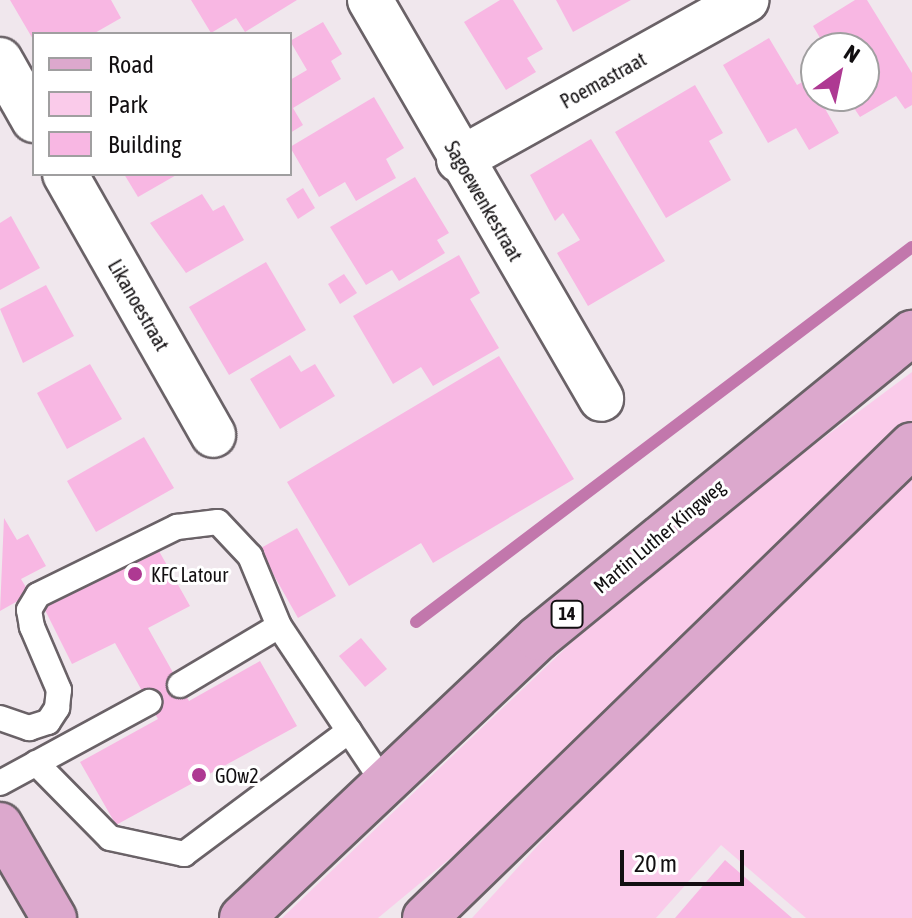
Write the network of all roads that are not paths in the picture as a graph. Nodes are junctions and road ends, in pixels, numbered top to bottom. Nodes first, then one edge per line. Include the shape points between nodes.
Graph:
1 (370, 0) edge
2 (747, 0) edge
3 (0, 60) edge
4 (32, 116) edge
5 (459, 160) junction
6 (66, 176) edge
7 (912, 333) edge
8 (601, 399) dead end
9 (213, 435) dead end
10 (912, 445) edge
11 (279, 626) junction
12 (180, 685) dead end
13 (149, 702) dead end
14 (0, 718) edge
15 (349, 731) junction
16 (36, 763) junction
17 (383, 782) junction
18 (0, 783) edge
19 (0, 825) edge
20 (54, 918) edge
21 (242, 918) edge
22 (425, 918) edge

1 - 5 street, Sagoewenkestraat
2 - 5 street, Poemastraat
3 - 4 street
5 - 8 street, Sagoewenkestraat
6 - 9 street, Likanoestraat
7 - 17 main road, Martin Luther Kingweg / 14 via 550,628
10 - 22 main road
11 - 12 lane
11 - 14 lane via 235,537 218,522 177,527 38,595 29,610 59,690 57,708 48,722 29,728
11 - 15 lane
13 - 16 lane
15 - 16 lane via 184,854 110,838
15 - 17 lane
16 - 18 lane
17 - 21 main road, Martin Luther Kingweg / 14
19 - 20 main road

